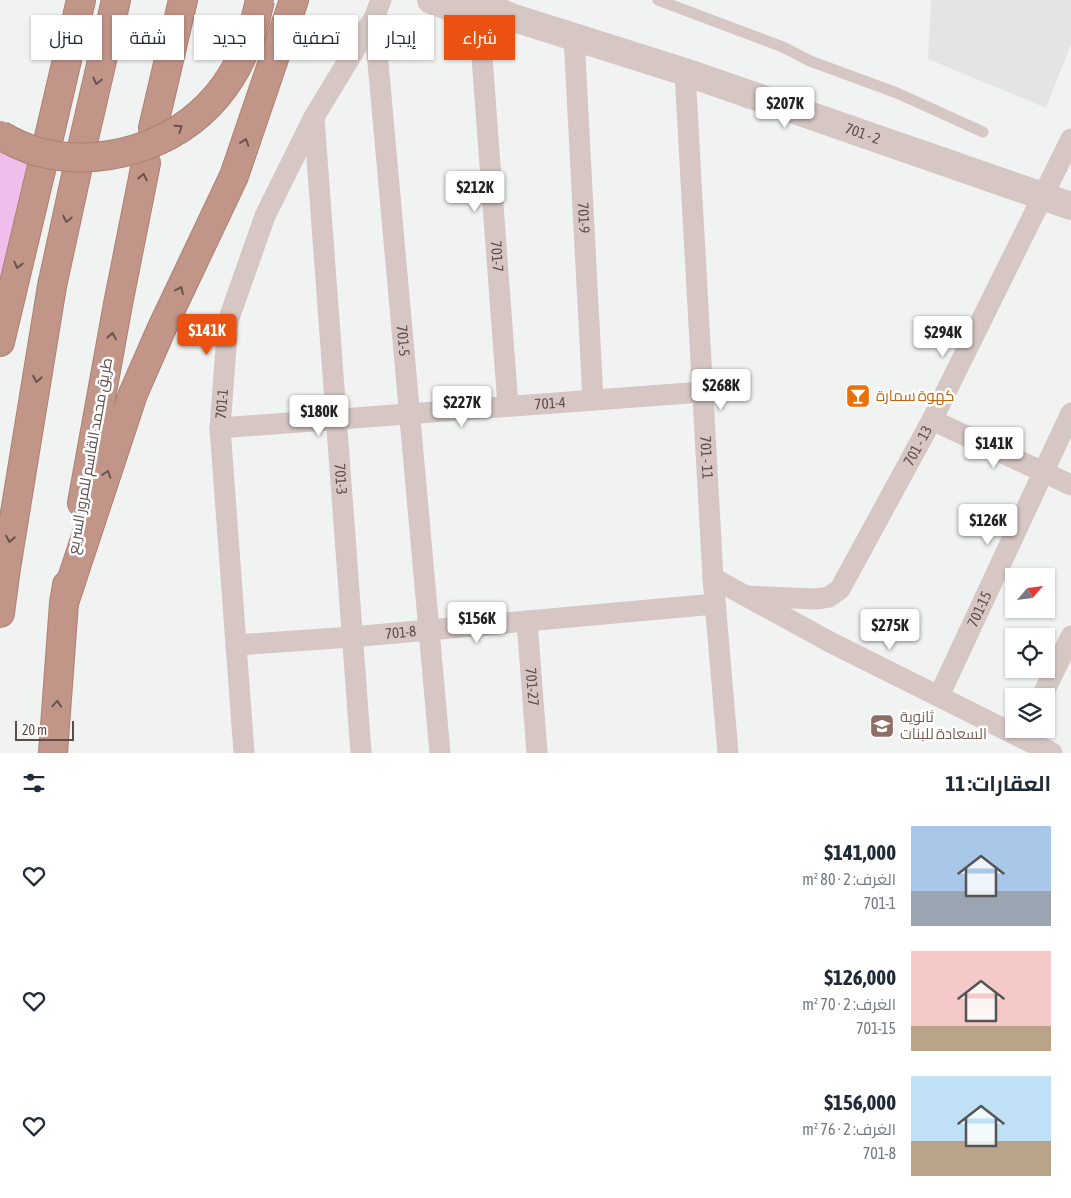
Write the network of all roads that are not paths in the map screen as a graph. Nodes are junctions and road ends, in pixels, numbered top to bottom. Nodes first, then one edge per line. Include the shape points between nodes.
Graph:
1 (81, 0) edge
2 (116, 0) edge
3 (183, 0) edge
4 (260, 0) edge
5 (294, 0) edge
6 (431, 0) edge
7 (658, 0) edge
8 (475, 8) edge
9 (377, 9) edge
10 (574, 36) junction
11 (686, 72) junction
12 (314, 117) junction
13 (153, 128) dead end
14 (983, 132) dead end
15 (0, 135) edge
16 (49, 137) dead end
17 (1071, 139) edge
18 (83, 143) dead end
19 (146, 162) dead end
20 (42, 166) dead end
21 (77, 171) dead end
22 (1042, 196) junction
23 (1071, 206) edge
24 (0, 342) edge
25 (702, 392) junction
26 (593, 400) junction
27 (508, 406) junction
28 (1071, 413) edge
29 (409, 414) junction
30 (336, 419) junction
31 (932, 420) junction
32 (220, 428) junction
33 (1043, 472) junction
34 (1071, 485) edge
35 (713, 578) junction
36 (747, 596) junction
37 (64, 603) junction
38 (715, 604) junction
39 (0, 613) edge
40 (527, 622) junction
41 (429, 630) junction
42 (1071, 636) edge
43 (352, 637) junction
44 (236, 646) junction
45 (1046, 688) edge
46 (939, 696) junction
47 (1020, 740) edge
48 (53, 753) edge
49 (244, 753) edge
50 (361, 753) edge
51 (440, 753) edge
52 (537, 753) edge
53 (728, 753) edge
54 (1052, 753) edge

1 - 16 highway
2 -> 18 highway
3 - 13 highway
15 -> 4 highway, bridge via 37,151 80,158 127,152 153,143 191,120 217,96 249,39
37 -> 5 highway via 133,394 234,176
6 - 8 street, 701 - 2
7 - 14 lane via 898,93
8 - 10 street, 701 - 2 via 495,19 510,17
8 - 27 street, 701-7
9 - 12 street, 701-1
9 - 29 street, 701-5
10 - 11 street, 701 - 2
10 - 26 street, 701-9
11 - 22 street, 701 - 2
11 - 25 street, 701 - 11
12 - 30 street, 701-3
12 - 32 street, 701-1 via 265,216 228,321
17 - 22 street, 701 - 13
37 -> 19 highway, طريق محمد القاسم للمرور السريع
20 -> 24 highway
21 -> 39 highway via 52,286
22 - 23 street, 701 - 2
22 - 31 street, 701 - 13
25 - 26 street, 701-4
25 - 35 street, 701 - 11
26 - 27 street, 701-4
27 - 29 street, 701-4
28 - 33 street, 701-15
29 - 30 street, 701-4
29 - 41 street, 701-5
30 - 32 street, 701-4
30 - 43 street, 701-3
31 - 33 street
31 - 36 street, 701 - 13 via 840,589 829,597 816,599
32 - 44 street, 701-1
33 - 34 street
33 - 46 street, 701-15
35 - 36 street
35 - 38 street, 701 - 11
36 - 46 street
48 -> 37 highway, طريق محمد القاسم للمرور السريع
38 - 40 street, 701-8
38 - 53 street, 701 - 11
40 - 41 street, 701-8
40 - 52 street, 701-27
41 - 43 street, 701-8
41 - 51 street, 701-5
42 - 45 street
43 - 44 street, 701-8
43 - 50 street, 701-3
44 - 49 street, 701-1
46 - 47 street
47 - 54 street

